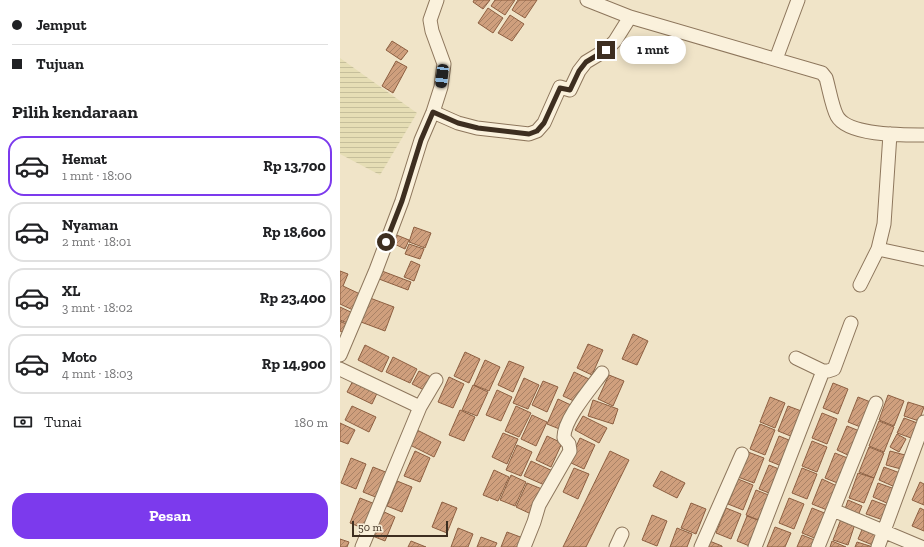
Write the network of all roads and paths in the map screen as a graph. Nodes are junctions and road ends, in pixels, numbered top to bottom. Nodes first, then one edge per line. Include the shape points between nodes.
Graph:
1 (437, 0) edge
2 (587, 0) edge
3 (798, 0) edge
4 (630, 17) junction
5 (776, 59) junction
6 (433, 112) junction
7 (890, 134) junction
8 (924, 135) edge
9 (878, 249) junction
10 (924, 259) edge
11 (860, 285) dead end
12 (851, 323) dead end
13 (340, 355) edge
14 (796, 358) dead end
15 (340, 368) edge
16 (823, 371) junction
17 (602, 372) dead end
18 (436, 380) dead end
19 (876, 403) dead end
20 (420, 407) junction
21 (924, 422) edge
22 (742, 454) dead end
23 (833, 510) junction
24 (884, 532) junction
25 (622, 534) dead end
26 (362, 547) edge
27 (524, 547) edge
28 (616, 547) edge
29 (701, 547) edge
30 (755, 547) edge
31 (818, 547) edge
32 (878, 547) edge
33 (921, 547) edge

1 - 6 street via 430,20 444,64 441,87
2 - 4 street
3 - 5 street
4 - 5 street
4 - 6 street via 615,41 606,50 586,62 570,90 560,88 544,123 537,131 529,134 478,128
5 - 7 street via 822,73 826,78 836,116 847,125 867,132
6 - 13 street via 376,270
7 - 8 street
7 - 9 street via 884,224
9 - 10 street
9 - 11 street
12 - 16 street via 834,369
14 - 16 street
15 - 20 street
16 - 30 street
17 - 27 street via 565,427 564,438 569,444 570,451 537,508
18 - 20 street
19 - 23 street
20 - 26 street
21 - 24 street
22 - 29 street
23 - 24 street
23 - 31 street
24 - 32 street
24 - 33 street
25 - 28 street

